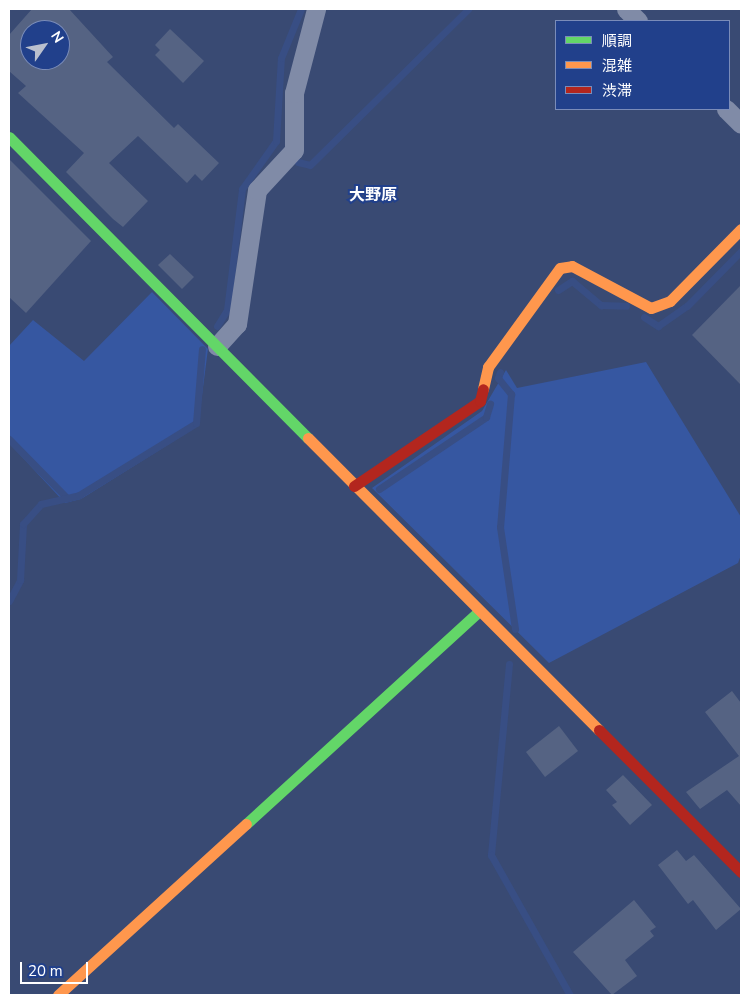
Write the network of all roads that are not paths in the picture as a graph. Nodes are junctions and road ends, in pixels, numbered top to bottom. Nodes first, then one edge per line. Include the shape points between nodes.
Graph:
1 (316, 9) edge
2 (626, 9) edge
3 (637, 20) edge
4 (727, 110) edge
5 (741, 124) edge
6 (9, 137) edge
7 (741, 229) edge
8 (217, 346) junction
9 (354, 486) junction
10 (478, 612) junction
11 (741, 872) edge
12 (58, 995) edge

1 - 8 street via 294,93 294,150 257,190 238,324
2 - 3 street
4 - 5 street
6 - 8 street
7 - 9 street via 670,302 651,308 572,266 560,268 488,367 480,401
8 - 9 street
9 - 10 street
10 - 11 street
10 - 12 street

